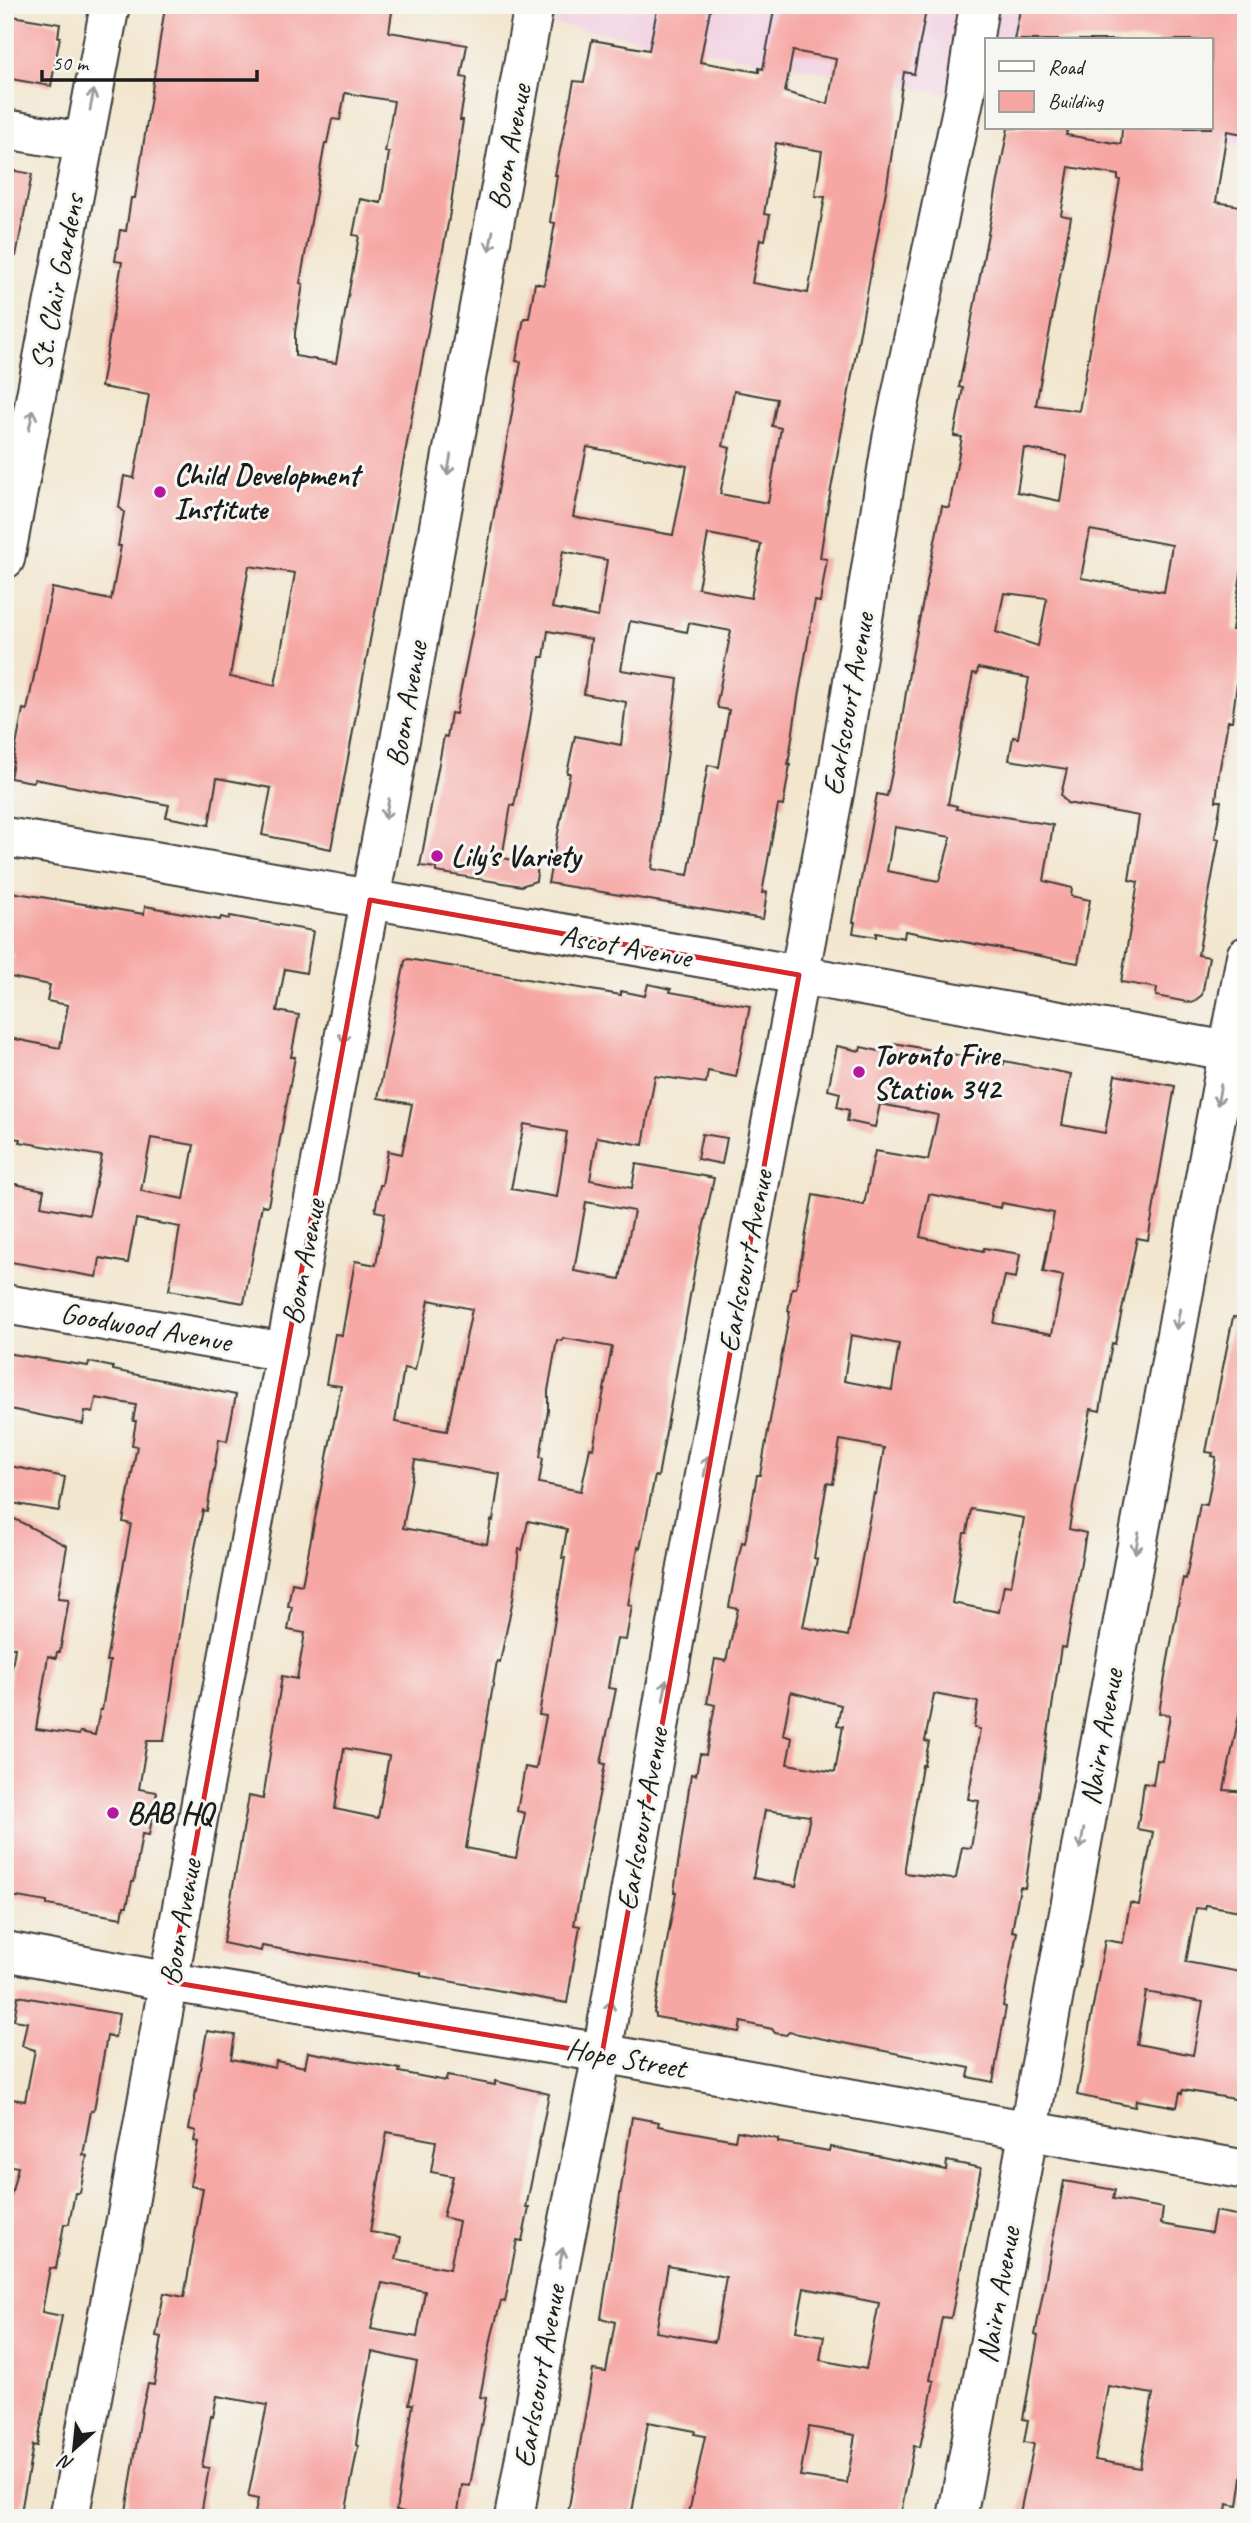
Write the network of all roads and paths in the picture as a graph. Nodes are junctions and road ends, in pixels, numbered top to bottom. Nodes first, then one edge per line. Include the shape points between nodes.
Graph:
1 (110, 5) edge
2 (534, 5) edge
3 (979, 5) edge
4 (5, 130) edge
5 (83, 142) junction
6 (5, 559) edge
7 (5, 837) edge
8 (370, 900) junction
9 (1246, 956) edge
10 (799, 975) junction
11 (1236, 1052) edge
12 (5, 1304) edge
13 (286, 1352) junction
14 (5, 1951) edge
15 (170, 1982) junction
16 (602, 2054) junction
17 (1028, 2131) junction
18 (1246, 2170) edge
19 (69, 2518) edge
20 (513, 2518) edge
21 (957, 2518) edge

5 -> 1 street, St. Clair Gardens
2 -> 8 street, Boon Avenue
3 - 10 street, Earlscourt Avenue via 965,95 892,439 839,768
4 - 5 street
6 -> 5 street, St. Clair Gardens
7 - 8 street, Ascot Avenue
8 - 10 street, Ascot Avenue
8 -> 13 street, Boon Avenue
9 - 11 street, Nairn Avenue
10 - 11 street, Ascot Avenue
16 -> 10 street, Earlscourt Avenue via 693,1533
11 -> 17 street, Nairn Avenue
12 - 13 street, Goodwood Avenue
13 - 15 street, Boon Avenue
14 - 15 street, Hope Street
15 - 16 street, Hope Street
15 - 19 street, Boon Avenue
16 - 17 street, Hope Street
20 -> 16 street, Earlscourt Avenue
17 - 18 street, Hope Street
17 - 21 street, Nairn Avenue

